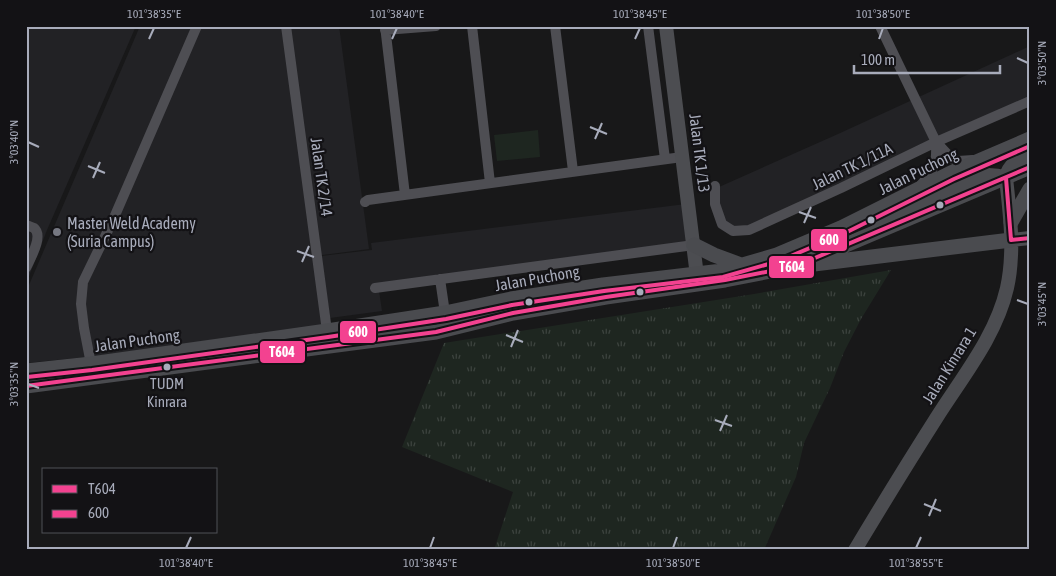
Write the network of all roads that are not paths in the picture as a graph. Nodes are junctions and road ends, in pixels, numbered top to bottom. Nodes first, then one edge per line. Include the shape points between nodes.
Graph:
1 (198, 26) edge
2 (286, 26) edge
3 (436, 26) edge
4 (472, 26) edge
5 (555, 26) edge
6 (648, 26) edge
7 (666, 26) edge
8 (880, 26) edge
9 (385, 28) edge
10 (1030, 101) edge
11 (1030, 139) edge
12 (936, 142) junction
13 (1030, 153) edge
14 (682, 156) junction
15 (664, 159) junction
16 (982, 160) junction
17 (1030, 167) edge
18 (573, 171) junction
19 (1006, 178) junction
20 (490, 183) junction
21 (714, 186) dead end
22 (1030, 188) edge
23 (915, 191) junction
24 (405, 195) junction
25 (365, 202) dead end
26 (1011, 222) junction
27 (26, 225) edge
28 (1030, 238) edge
29 (1011, 240) junction
30 (694, 245) junction
31 (777, 255) junction
32 (742, 265) junction
33 (796, 266) junction
34 (26, 268) edge
35 (440, 279) junction
36 (698, 279) junction
37 (374, 288) dead end
38 (444, 313) junction
39 (327, 332) junction
40 (91, 364) junction
41 (26, 371) edge
42 (26, 386) edge
43 (855, 550) edge

1 - 40 street via 83,282 81,304
2 - 39 street, Jalan TK 2/14
3 - 9 street
4 - 20 street
5 - 18 street
6 - 15 street
7 - 14 street, Jalan TK 1/13
8 - 12 street
9 - 24 street
10 - 12 street, Jalan TK 1/11A
11 - 16 main road, Jalan Puchong
12 - 16 street via 952,159
12 - 21 street, Jalan TK 1/11A via 749,230 733,231 722,224 715,204
12 - 23 street via 937,155 932,173
13 - 19 main road via 1017,160
14 - 15 street
14 - 30 street, Jalan TK 1/13
15 - 18 street
16 - 23 main road, Jalan Puchong
17 - 19 main road, Jalan Puchong
18 - 20 street
19 - 26 street, Jalan Kinrara 1
19 - 31 main road via 989,175 967,179 849,235 810,250
19 - 33 main road, Jalan Puchong
20 - 24 street
22 - 26 main road
23 - 31 main road, Jalan Puchong
24 - 25 street
26 - 29 street, Jalan Kinrara 1
27 - 34 street via 34,228 38,241
28 - 29 street
29 - 33 main road
29 - 43 street, Jalan Kinrara 1 via 1007,286 995,324
30 - 32 main road
30 - 35 street
30 - 36 street, Jalan TK 1/13
31 - 32 main road, Jalan Puchong
32 - 36 main road, Jalan Puchong
33 - 36 main road, Jalan Puchong
35 - 37 street
35 - 38 street
36 - 38 main road, Jalan Puchong via 603,285
36 - 42 main road, Jalan Puchong via 513,313 436,332
38 - 39 main road, Jalan Puchong
39 - 40 main road, Jalan Puchong
40 - 41 main road, Jalan Puchong

